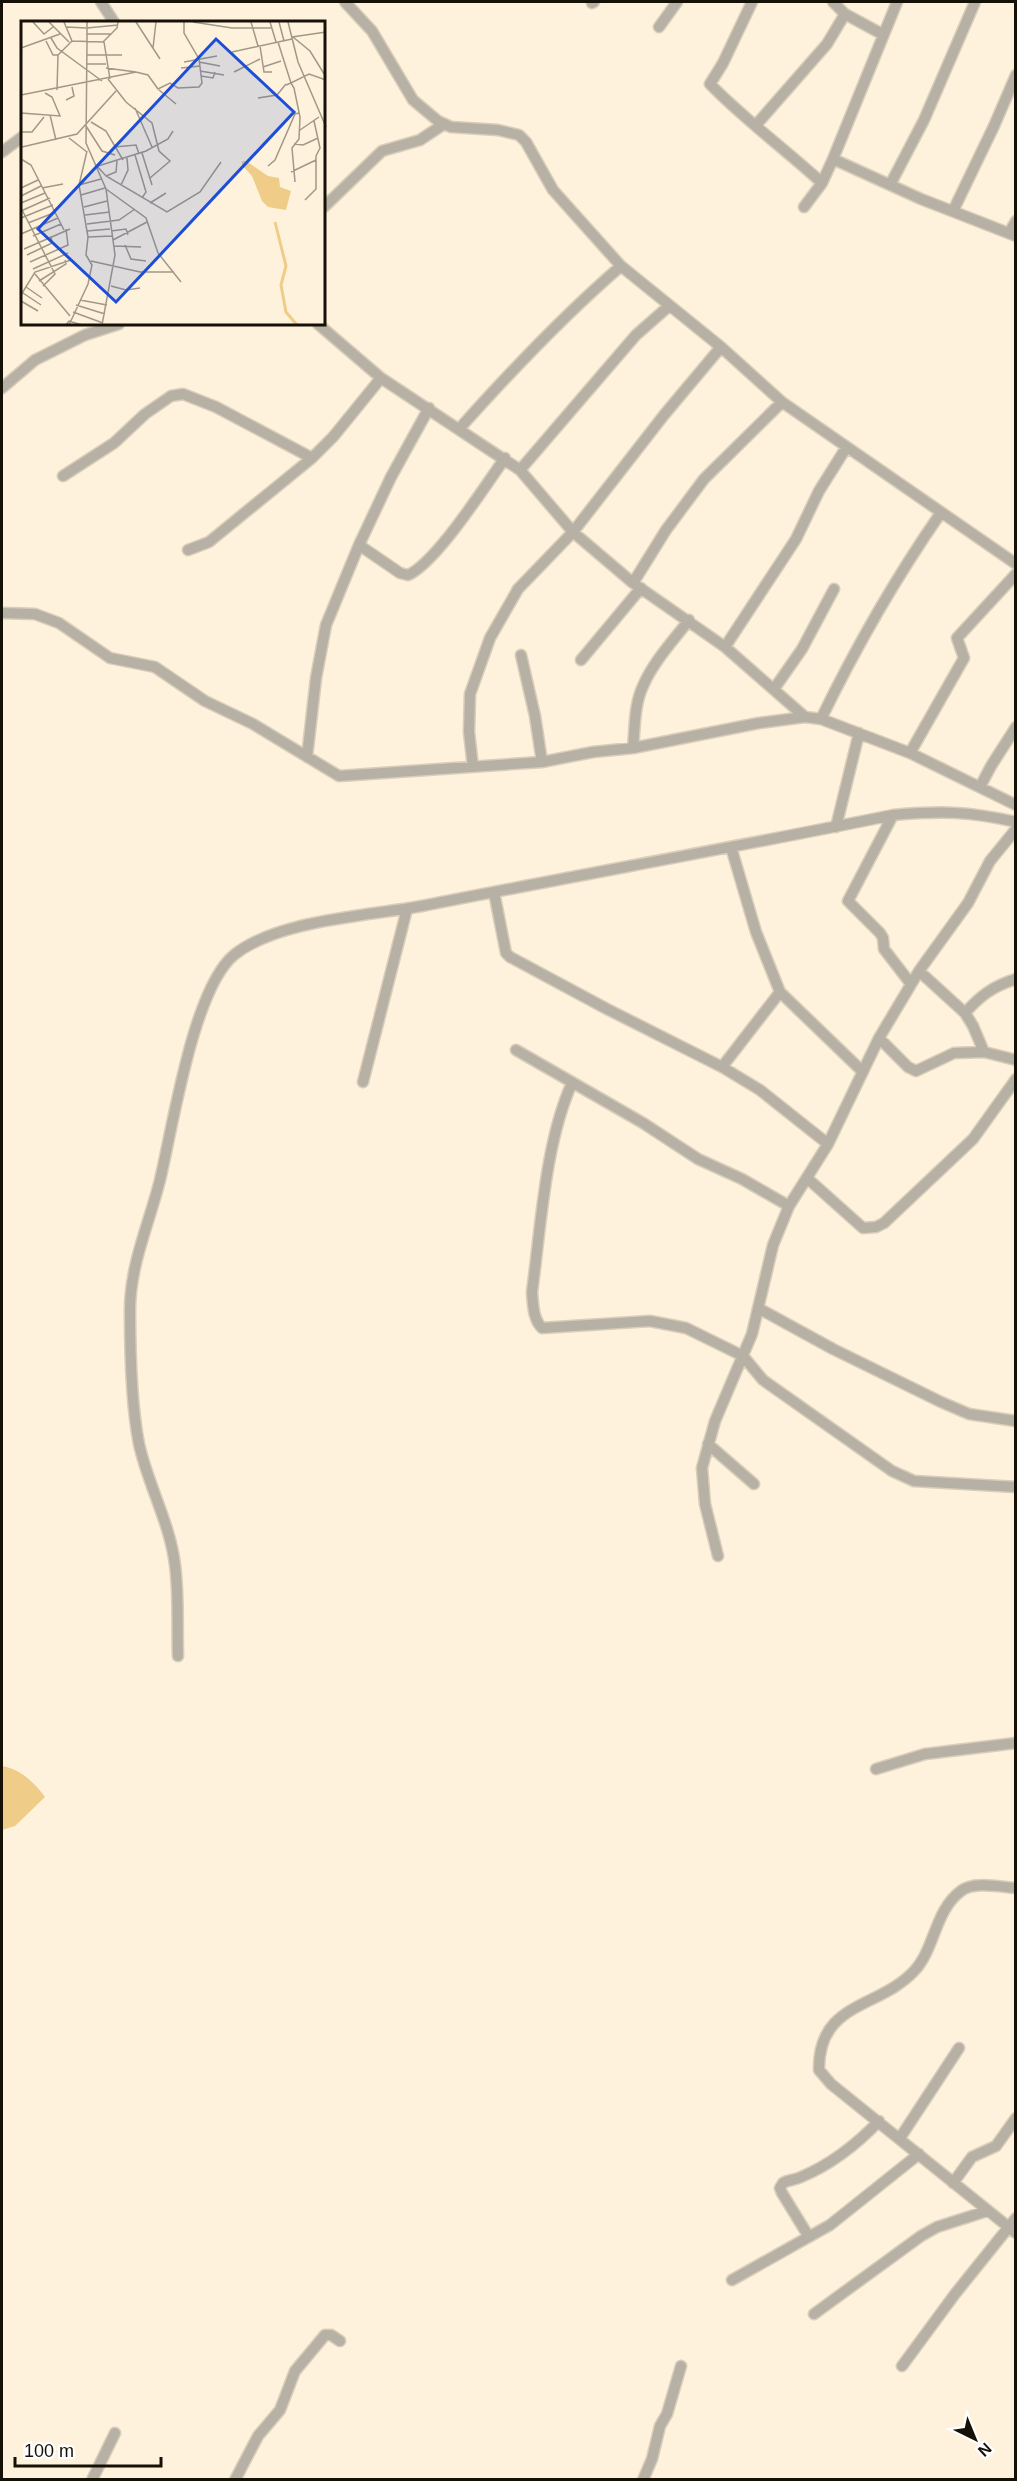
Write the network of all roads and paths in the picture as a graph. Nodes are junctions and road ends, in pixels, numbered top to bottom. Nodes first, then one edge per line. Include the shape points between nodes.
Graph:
1 (101, 2) edge
2 (345, 2) edge
3 (677, 2) edge
4 (752, 2) edge
5 (833, 2) edge
6 (897, 2) edge
7 (975, 2) edge
8 (845, 14) junction
9 (113, 21) edge
10 (659, 27) dead end
11 (882, 34) junction
12 (1016, 75) edge
13 (444, 124) junction
14 (756, 125) junction
15 (21, 137) edge
16 (2, 152) edge
17 (833, 159) junction
18 (822, 183) junction
19 (890, 185) junction
20 (326, 205) edge
21 (804, 207) dead end
22 (953, 211) junction
23 (1016, 221) edge
24 (1012, 235) edge
25 (621, 266) junction
26 (669, 306) junction
27 (113, 326) edge
28 (320, 326) edge
29 (721, 347) junction
30 (381, 378) junction
31 (2, 388) edge
32 (782, 402) junction
33 (429, 408) junction
34 (460, 428) junction
35 (846, 448) junction
36 (312, 458) junction
37 (505, 458) junction
38 (520, 470) junction
39 (63, 476) dead end
40 (940, 514) junction
41 (573, 532) junction
42 (359, 545) junction
43 (188, 550) dead end
44 (1015, 562) edge
45 (1016, 574) edge
46 (637, 586) junction
47 (834, 590) dead end
48 (2, 613) edge
49 (689, 620) junction
50 (725, 647) junction
51 (521, 655) dead end
52 (581, 660) dead end
53 (774, 689) junction
54 (805, 717) junction
55 (821, 719) junction
56 (1016, 727) edge
57 (859, 733) junction
58 (633, 748) junction
59 (909, 753) junction
60 (307, 757) junction
61 (542, 762) junction
62 (473, 767) junction
63 (980, 788) junction
64 (1016, 805) edge
65 (893, 815) junction
66 (1016, 822) edge
67 (836, 827) junction
68 (1016, 829) edge
69 (730, 847) junction
70 (494, 892) junction
71 (406, 909) junction
72 (919, 971) junction
73 (1016, 979) edge
74 (911, 984) junction
75 (780, 992) junction
76 (965, 1013) junction
77 (879, 1038) junction
78 (516, 1050) dead end
79 (984, 1052) junction
80 (1016, 1060) edge
81 (722, 1066) junction
82 (863, 1072) junction
83 (1016, 1079) edge
84 (363, 1082) dead end
85 (572, 1083) junction
86 (828, 1143) junction
87 (807, 1178) junction
88 (789, 1206) junction
89 (758, 1308) junction
90 (743, 1356) junction
91 (1016, 1420) edge
92 (708, 1444) junction
93 (754, 1485) dead end
94 (1016, 1487) edge
95 (718, 1556) dead end
96 (178, 1656) dead end
97 (1016, 1743) edge
98 (876, 1769) dead end
99 (1016, 1888) edge
100 (959, 2048) dead end
101 (1016, 2118) edge
102 (879, 2121) junction
103 (900, 2138) junction
104 (919, 2154) junction
105 (953, 2183) junction
106 (987, 2211) junction
107 (1016, 2218) edge
108 (1012, 2231) edge
109 (809, 2237) junction
110 (732, 2280) dead end
111 (814, 2314) dead end
112 (340, 2341) dead end
113 (681, 2366) dead end
114 (902, 2366) dead end
115 (115, 2433) dead end
116 (92, 2480) edge
117 (236, 2480) edge
118 (643, 2480) edge

1 - 9 street
2 - 13 street via 372,31 413,100
3 - 10 street
4 - 14 street via 710,84
5 - 8 street
6 - 11 street
7 - 19 street via 924,120
8 - 11 street
8 - 14 street via 827,44
11 - 17 street
12 - 22 street
13 - 20 street via 420,140 382,151
13 - 25 street via 519,135 553,190
14 - 18 street
15 - 16 street
17 - 18 street
17 - 19 street
18 - 21 street
19 - 22 street
22 - 24 street
23 - 24 street
25 - 26 street
25 - 34 street via 574,306
26 - 29 street
26 - 38 street via 636,335
27 - 31 street via 35,360
28 - 30 street
29 - 32 street
29 - 41 street
30 - 33 street
30 - 36 street
32 - 35 street
32 - 46 street via 704,478 666,531
33 - 34 street
33 - 42 street
34 - 37 street
35 - 40 street
35 - 50 street via 796,539
36 - 39 street via 216,407 183,394 171,396 114,443
36 - 43 street via 209,542
37 - 38 street
37 - 42 street via 446,540 416,572 400,573
38 - 41 street
40 - 44 street
40 - 55 street via 901,571
41 - 46 street
41 - 62 street via 518,589 490,638 468,706
42 - 60 street via 326,625
45 - 59 street via 957,638 964,658
46 - 49 street
46 - 52 street
47 - 53 street via 802,650
48 - 60 street via 35,614 59,623 110,657 155,667 205,701
49 - 50 street
49 - 58 street via 642,688
50 - 53 street
51 - 61 street
53 - 54 street
54 - 55 street
54 - 58 street via 749,724
55 - 57 street
56 - 63 street
57 - 59 street
57 - 67 street
58 - 61 street
59 - 63 street
60 - 62 street via 339,776
61 - 62 street
63 - 64 street
65 - 66 street via 952,811
65 - 67 street
65 - 74 street via 848,901 880,933 884,949
67 - 69 street
68 - 72 street via 990,861 968,903
69 - 70 street
69 - 75 street via 756,932
70 - 71 street
70 - 81 street via 510,957
71 - 84 street
71 - 96 street via 322,923 255,940 230,958 211,985 191,1045 159,1184 135,1264 130,1308 139,1444 176,1565
72 - 74 street
72 - 76 street
73 - 76 street via 992,988
74 - 77 street
75 - 81 street
75 - 82 street
76 - 79 street
77 - 79 street via 916,1071 954,1053
77 - 82 street
78 - 85 street
79 - 80 street
81 - 86 street
82 - 86 street
83 - 87 street via 973,1139 876,1227 863,1228
85 - 88 street via 699,1159
85 - 90 street via 551,1150 531,1292 537,1321 542,1328 650,1321 686,1328
86 - 87 street
87 - 88 street
88 - 89 street via 773,1245
89 - 90 street
89 - 91 street via 941,1402 969,1414
90 - 92 street
90 - 94 street via 763,1380 892,1471 914,1481
92 - 93 street
92 - 95 street via 702,1479
97 - 98 street via 925,1754
99 - 102 street via 973,1886 961,1891 937,1924 916,1970 902,1982 853,2007 836,2020 826,2035 818,2057 819,2070
100 - 103 street
101 - 105 street via 996,2146 972,2157
102 - 103 street
102 - 109 street via 859,2142 801,2177 783,2183 782,2193
103 - 104 street
104 - 105 street
104 - 109 street via 869,2196
105 - 106 street
106 - 108 street
106 - 111 street via 921,2236
107 - 108 street
108 - 114 street via 955,2294
109 - 110 street
112 - 117 street via 325,2335 295,2371 280,2410 258,2436
113 - 118 street
115 - 116 street

